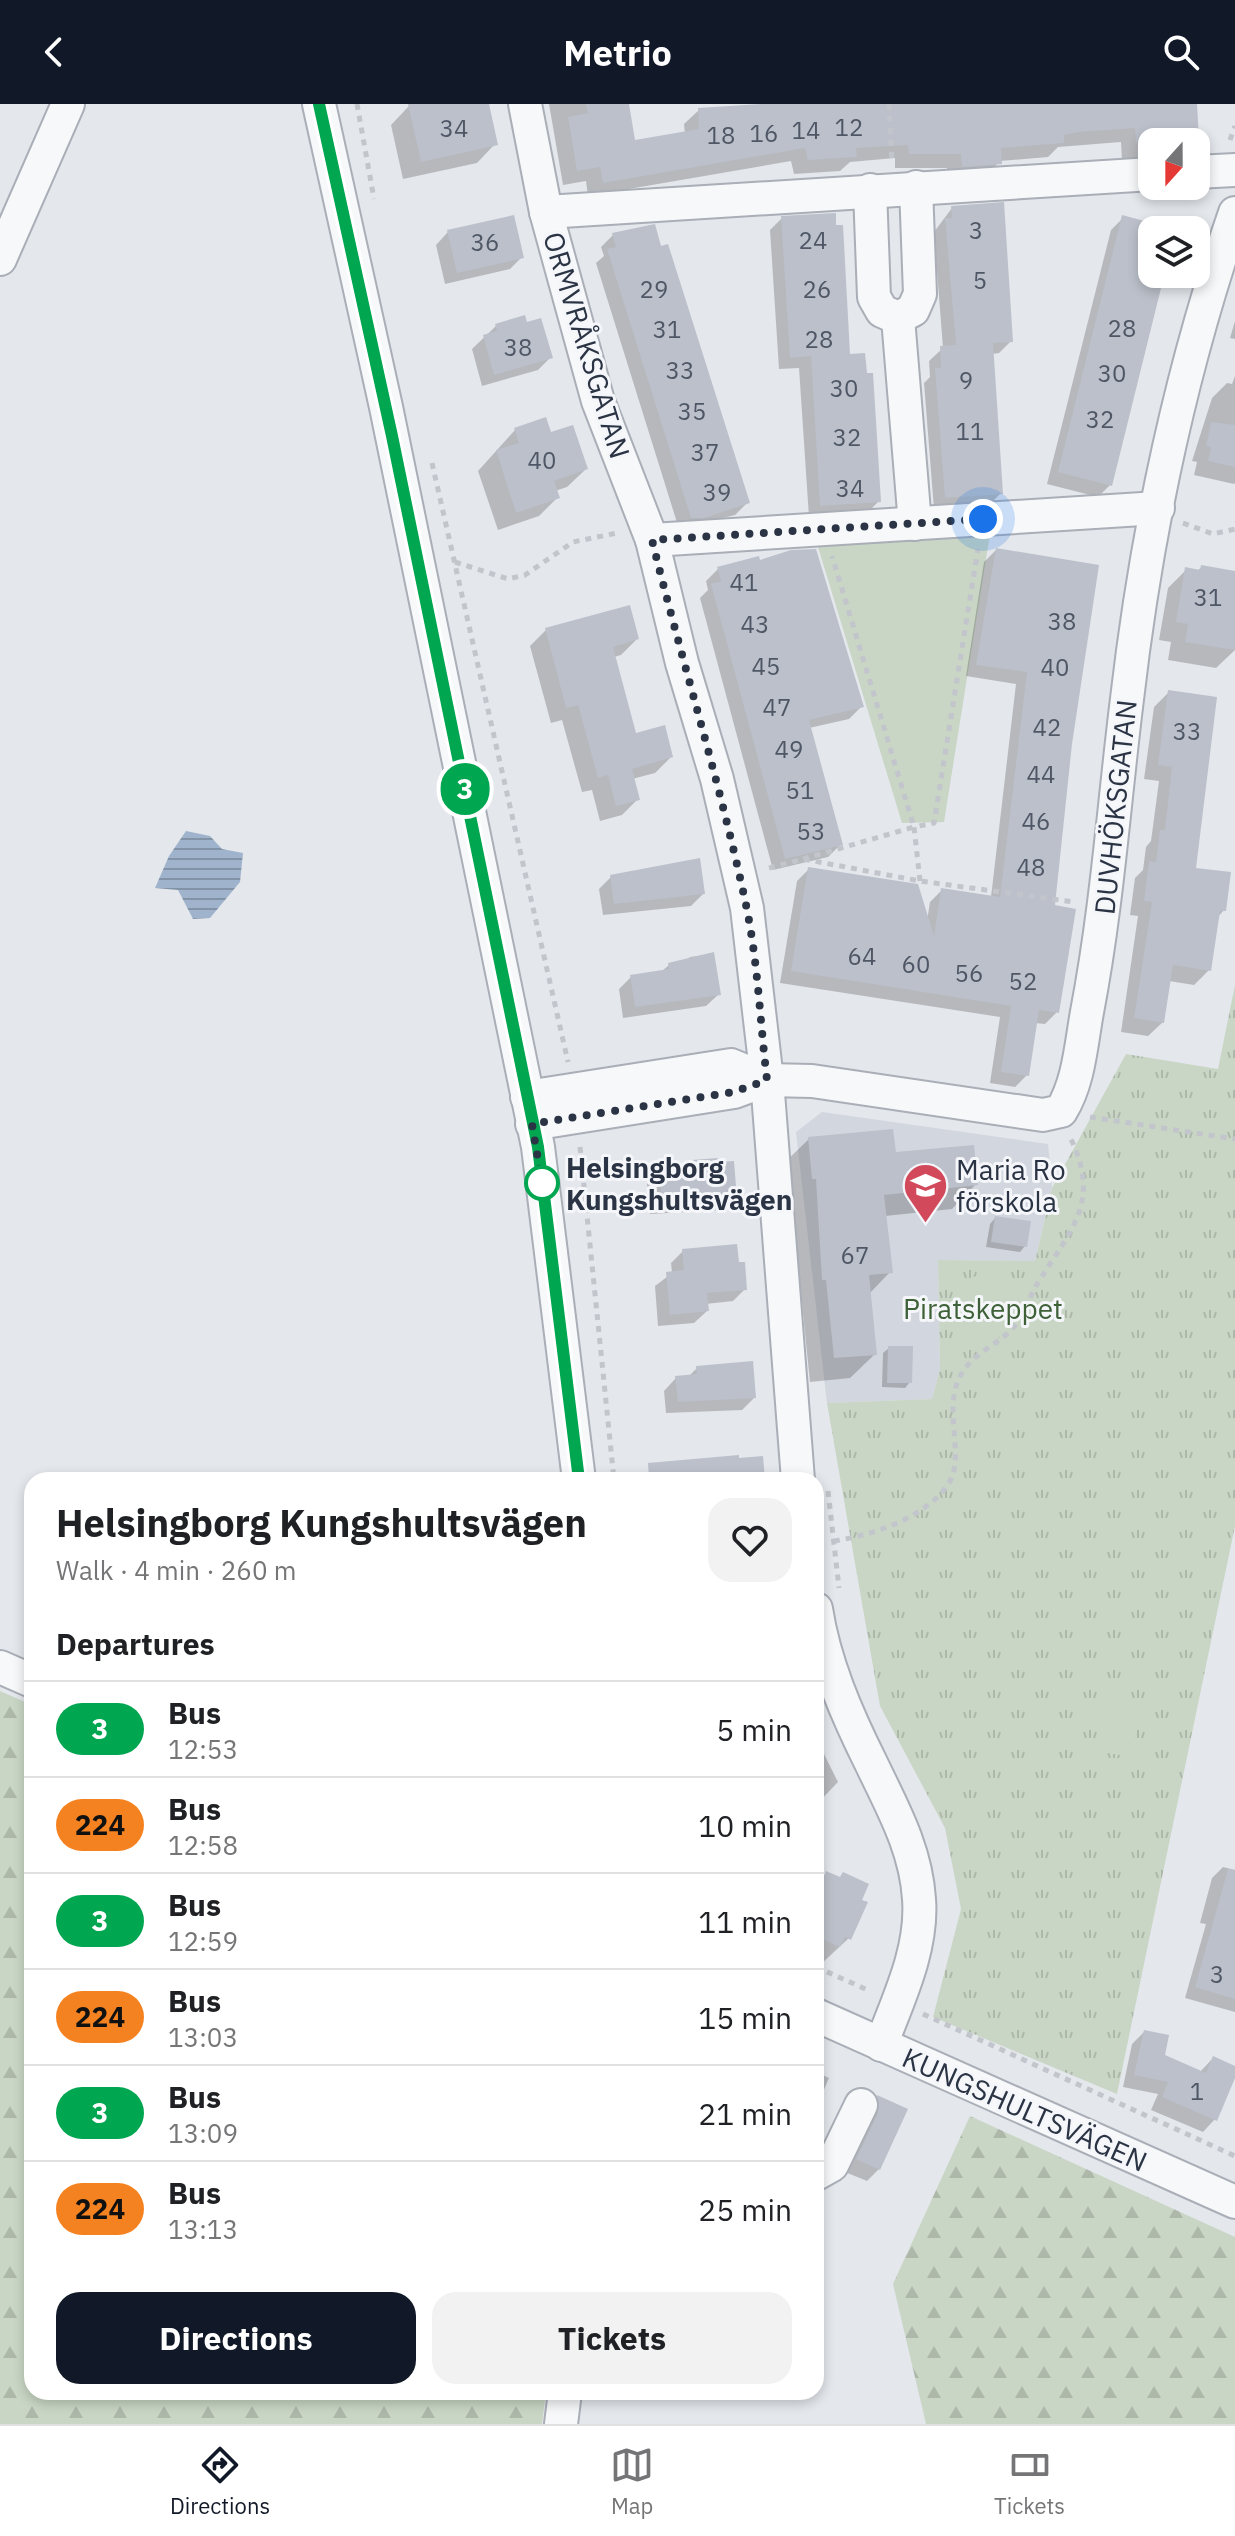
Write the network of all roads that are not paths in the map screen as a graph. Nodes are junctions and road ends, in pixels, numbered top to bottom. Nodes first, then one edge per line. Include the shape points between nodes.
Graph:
1 (68, 104) edge
2 (319, 104) edge
3 (525, 104) edge
4 (1235, 170) edge
5 (1210, 171) edge
6 (1138, 175) edge
7 (893, 189) junction
8 (546, 212) junction
9 (1235, 213) edge
10 (0, 259) edge
11 (898, 318) junction
12 (1175, 512) junction
13 (915, 524) junction
14 (652, 540) junction
15 (767, 1080) junction
16 (530, 1111) junction
17 (578, 1472) edge
18 (811, 1472) edge
19 (824, 1649) edge
20 (0, 1667) edge
21 (24, 1678) edge
22 (824, 2019) edge
23 (881, 2045) junction
24 (861, 2105) dead end
25 (824, 2170) edge
26 (1235, 2202) edge
27 (564, 2400) edge
28 (561, 2424) edge

1 - 10 street
2 - 16 street
3 - 8 street, ORMVRÅKSGATAN
4 - 5 street
6 - 7 street
7 - 8 street
7 - 11 street via 920,294 913,310
7 - 11 street via 874,297 885,314
8 - 14 street, ORMVRÅKSGATAN via 598,401
9 - 12 street, DUVHÖKSGATAN via 1189,367
11 - 13 street
12 - 13 street
12 - 15 street, DUVHÖKSGATAN via 1130,670 1101,936 1075,1077 1078,1120 812,1081
13 - 14 street
14 - 15 street, ORMVRÅKSGATAN via 747,908
15 - 16 street via 734,1092
15 - 18 street, ORMVRÅKSGATAN
16 - 17 street
19 - 23 street via 856,1733 909,1841 919,1900 905,1999
20 - 21 street
22 - 23 street, KUNGSHULTSVÄGEN
23 - 26 street, KUNGSHULTSVÄGEN
24 - 25 street via 832,2165
27 - 28 street

